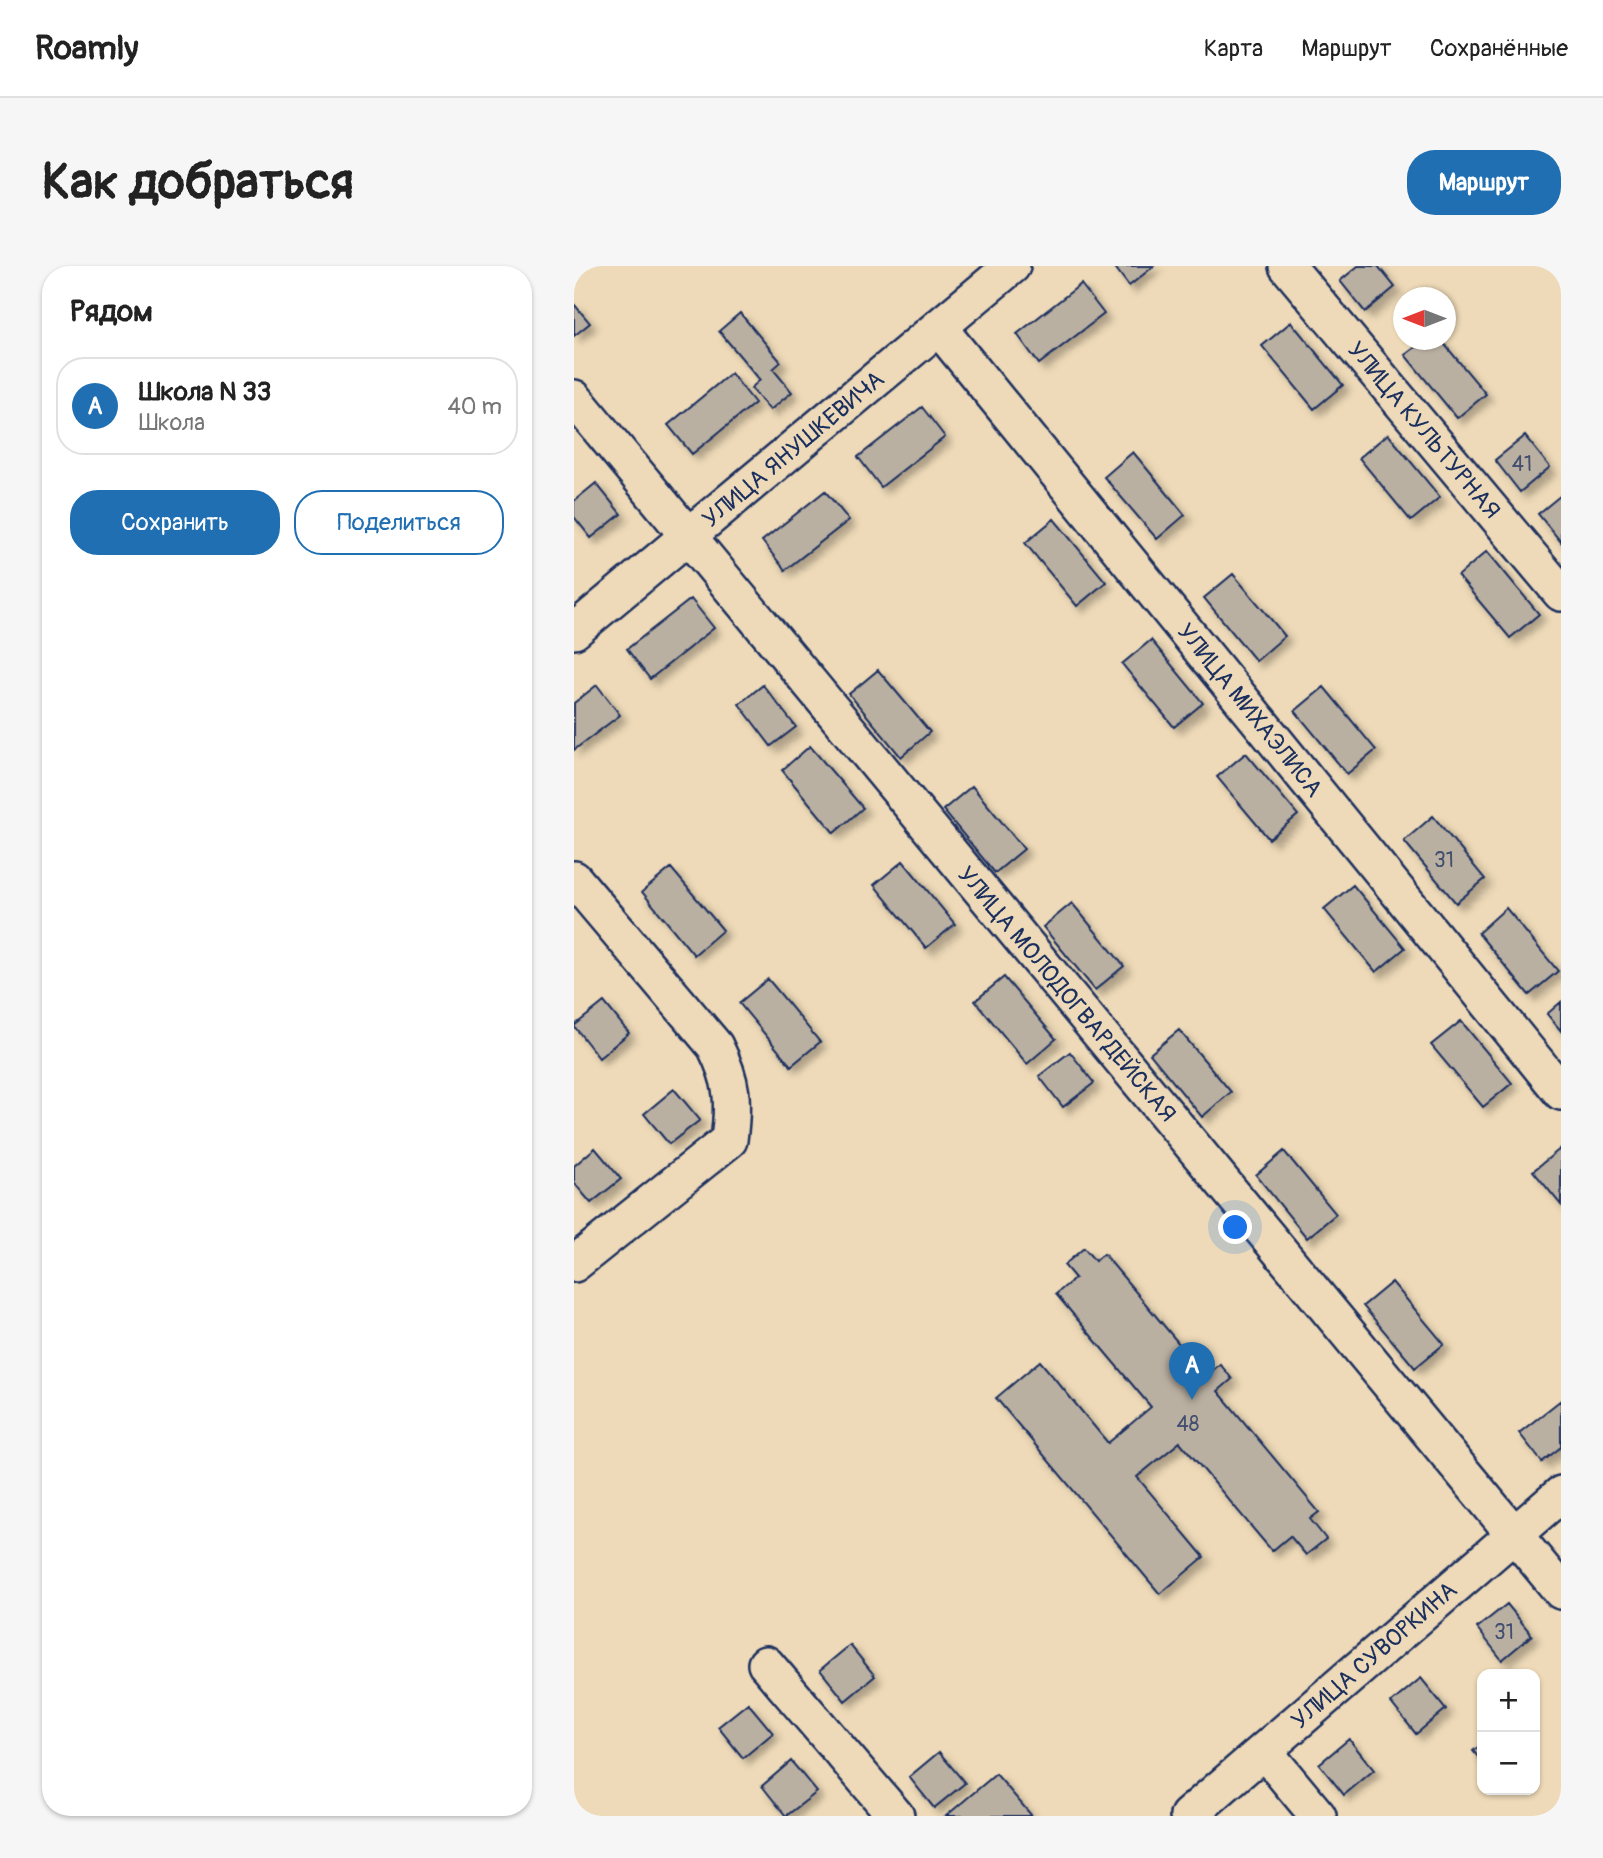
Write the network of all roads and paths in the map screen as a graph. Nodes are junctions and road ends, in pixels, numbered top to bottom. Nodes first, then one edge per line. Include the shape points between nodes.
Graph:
1 (1012, 266) edge
2 (1287, 266) edge
3 (939, 328) junction
4 (574, 398) edge
5 (687, 537) junction
6 (1561, 593) edge
7 (574, 631) edge
8 (574, 878) edge
9 (1561, 1092) edge
10 (574, 1264) edge
11 (1561, 1494) edge
12 (1515, 1533) junction
13 (1561, 1591) edge
14 (765, 1664) dead end
15 (1264, 1751) junction
16 (897, 1816) edge
17 (1188, 1816) edge
18 (1318, 1816) edge

1 - 3 street, УЛИЦА ЯНУШКЕВИЧА
2 - 6 street, УЛИЦА КУЛЬТУРНАЯ
3 - 5 street, УЛИЦА ЯНУШКЕВИЧА
3 - 9 street, УЛИЦА МИХАЭЛИСА
4 - 5 street, УЛИЦА МОЛОДОГВАРДЕЙСКАЯ
5 - 7 street, УЛИЦА ЯНУШКЕВИЧА
5 - 12 street, УЛИЦА МОЛОДОГВАРДЕЙСКАЯ
8 - 10 street via 715,1046 729,1075 733,1104 729,1140
11 - 12 street, УЛИЦА СУВОРКИНА
12 - 13 street, УЛИЦА МОЛОДОГВАРДЕЙСКАЯ
12 - 15 street, УЛИЦА СУВОРКИНА
14 - 16 street
15 - 17 street, УЛИЦА СУВОРКИНА
15 - 18 street

